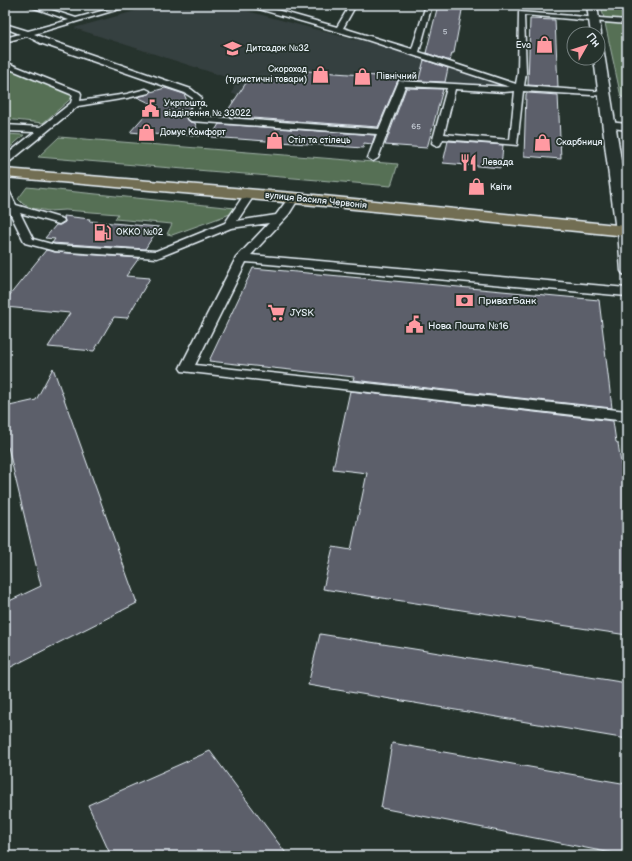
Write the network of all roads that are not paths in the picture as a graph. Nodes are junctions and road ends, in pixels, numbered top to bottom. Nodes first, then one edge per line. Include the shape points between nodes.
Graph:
1 (29, 5) edge
2 (130, 5) edge
3 (248, 5) edge
4 (353, 5) edge
5 (429, 5) edge
6 (592, 5) edge
7 (271, 8) edge
8 (514, 8) dead end
9 (522, 13) junction
10 (594, 19) junction
11 (76, 20) junction
12 (627, 22) edge
13 (5, 26) edge
14 (595, 26) edge
15 (340, 30) junction
16 (28, 34) junction
17 (5, 40) edge
18 (415, 52) junction
19 (5, 64) edge
20 (601, 66) edge
21 (451, 87) junction
22 (521, 88) junction
23 (146, 91) dead end
24 (605, 94) junction
25 (75, 104) junction
26 (609, 125) junction
27 (627, 127) edge
28 (5, 128) edge
29 (41, 130) junction
30 (382, 132) junction
31 (373, 158) dead end
32 (5, 160) edge
33 (5, 173) edge
34 (5, 193) edge
35 (250, 194) junction
36 (294, 198) junction
37 (12, 206) junction
38 (279, 218) junction
39 (59, 221) dead end
40 (229, 225) junction
41 (626, 231) edge
42 (242, 258) junction
43 (627, 271) edge
44 (627, 292) edge
45 (627, 416) edge

1 - 11 lane
2 - 11 lane
3 - 7 lane
4 - 15 lane
5 - 18 lane
6 - 10 street
7 - 15 lane
8 - 9 lane via 515,11
9 - 10 lane
9 - 22 lane
10 - 12 lane
10 - 14 street
11 - 16 lane
13 - 16 lane
15 - 18 lane
16 - 17 lane
16 - 30 lane via 188,91 197,97 191,118
18 - 22 lane
19 - 25 lane via 77,94
20 - 24 street
21 - 22 lane via 504,90
21 - 22 lane via 438,140 514,146 517,103
21 - 30 lane via 402,83
22 - 24 lane
23 - 25 lane
24 - 26 street
25 - 29 lane
26 - 27 lane
26 - 41 street
28 - 29 lane
29 - 32 lane
30 - 31 lane
33 - 35 main road, вулиця Василя Червонія
34 - 37 lane
35 - 36 main road, вулиця Василя Червонія
35 - 40 lane
36 - 38 lane
36 - 41 main road, вулиця Василя Червонія
37 - 39 lane
37 - 40 lane via 30,241 157,255
38 - 40 lane
38 - 42 lane
41 - 43 lane
42 - 44 lane
42 - 45 lane via 187,368

